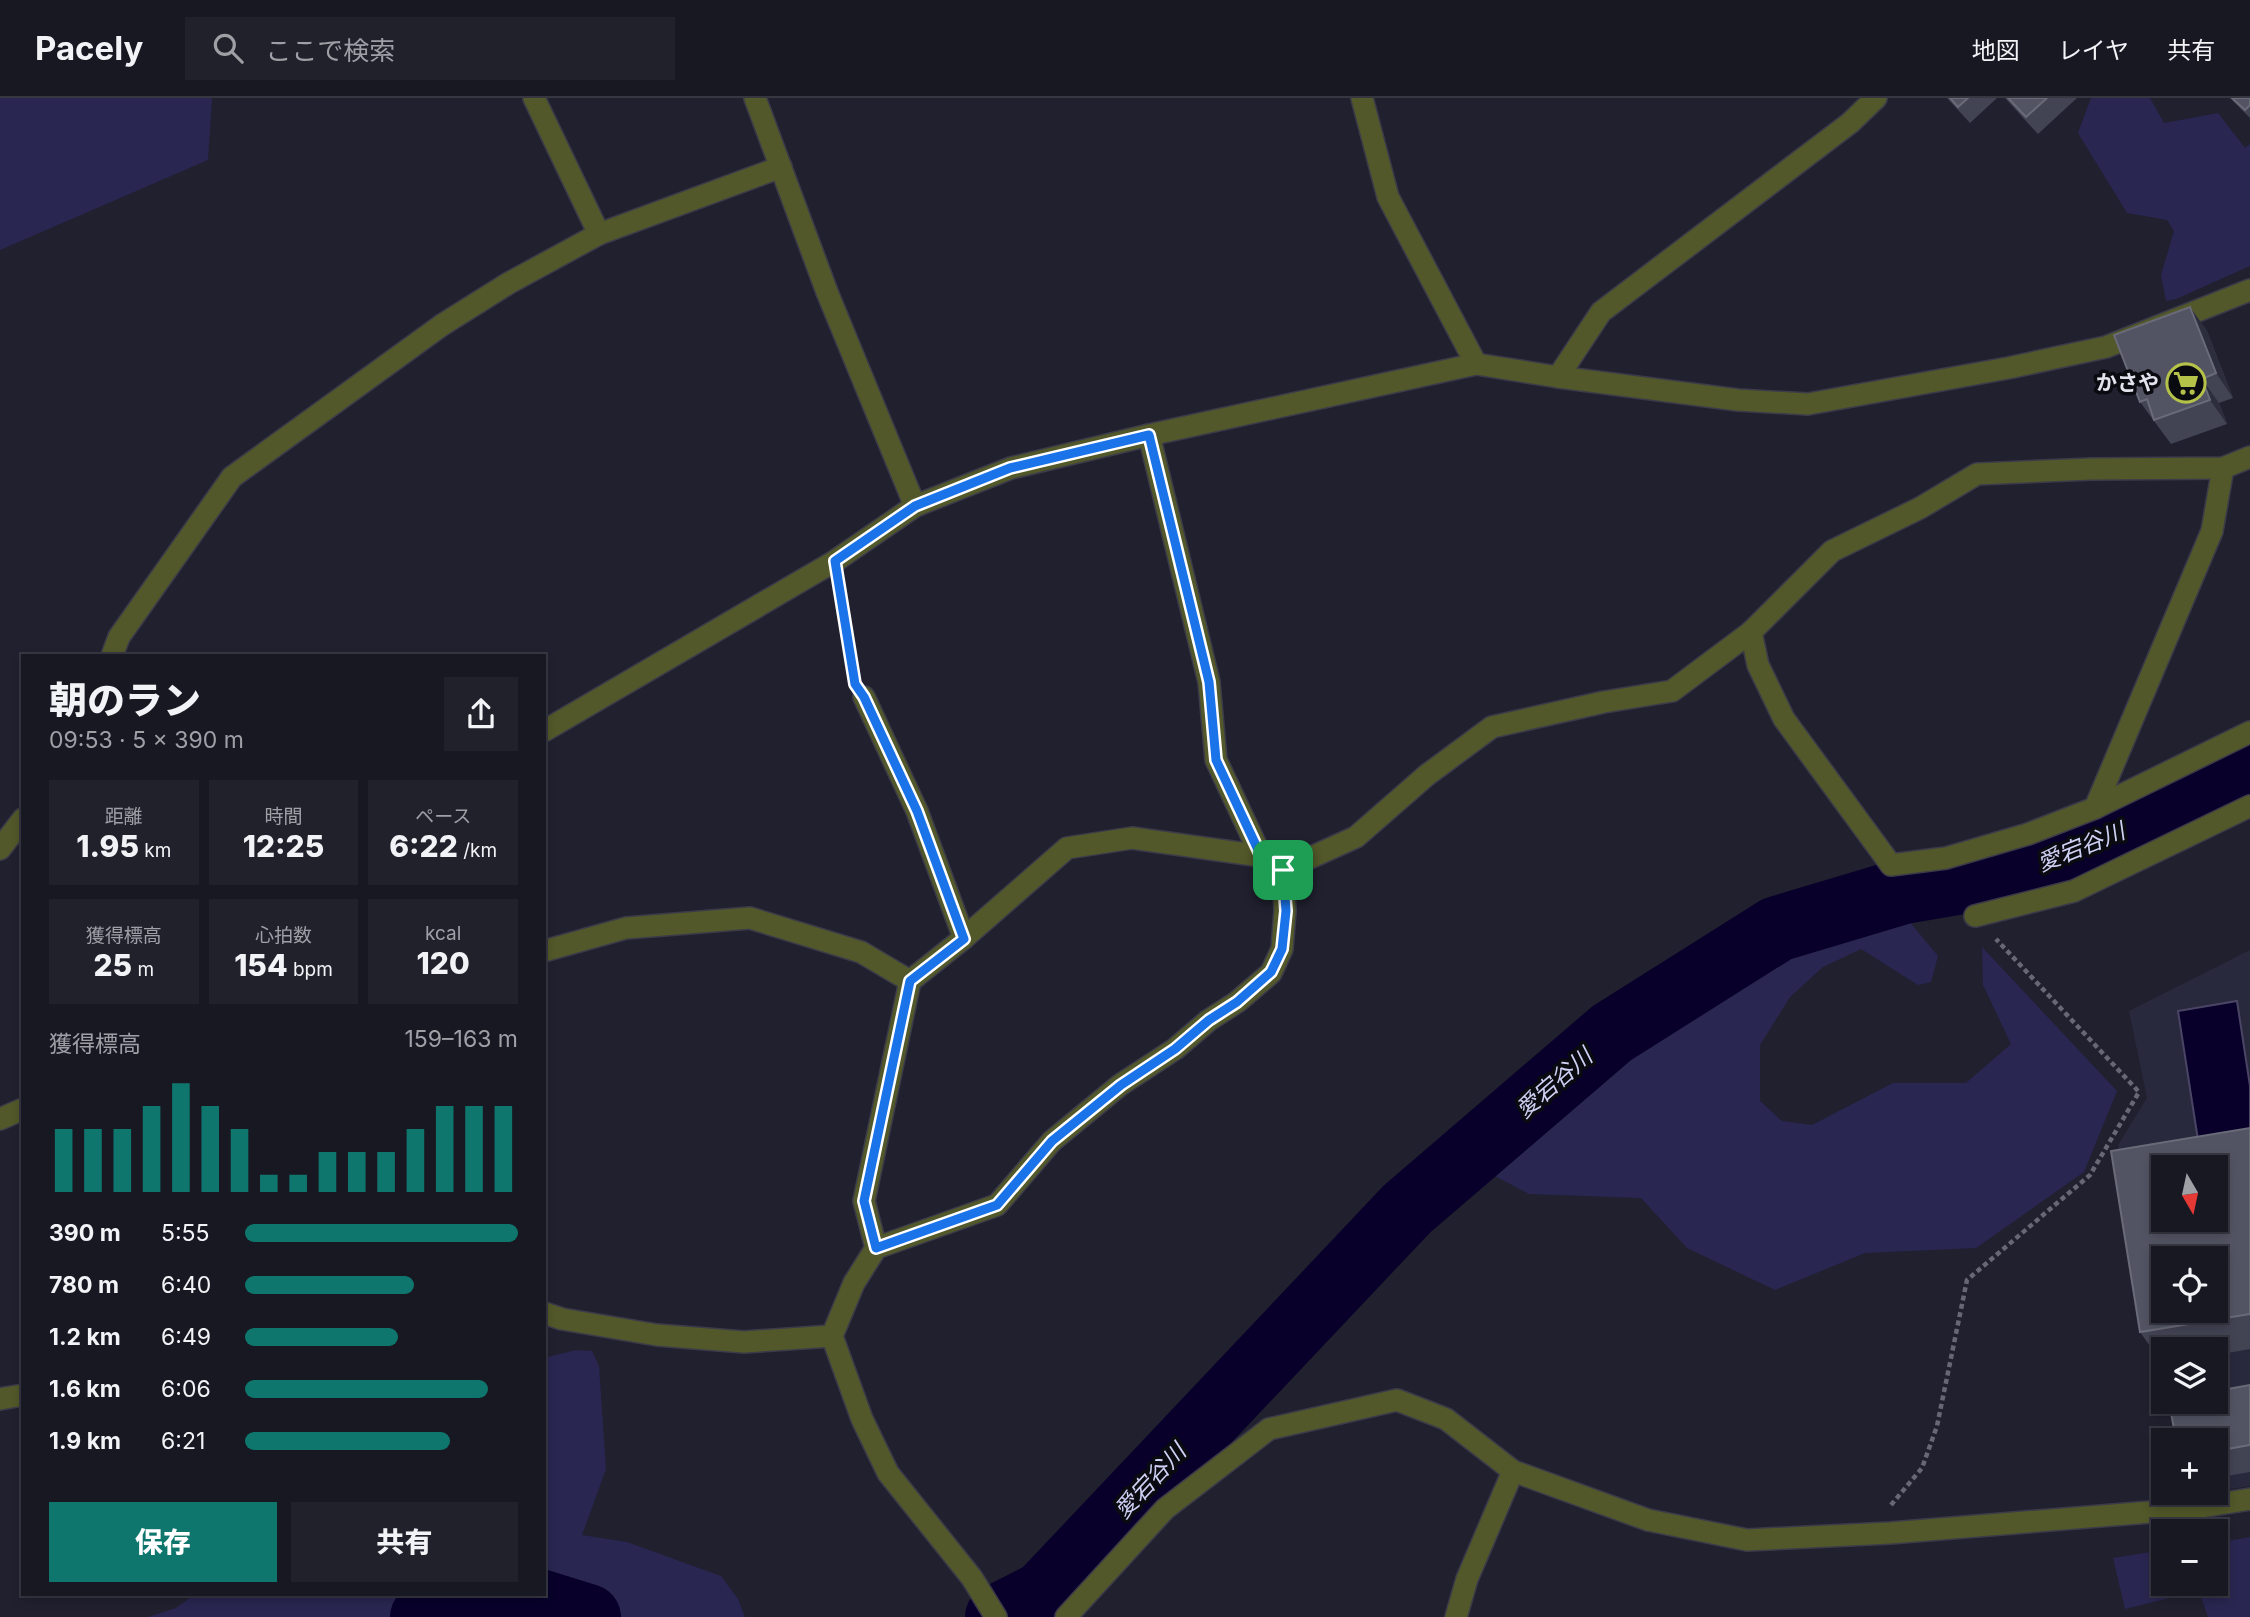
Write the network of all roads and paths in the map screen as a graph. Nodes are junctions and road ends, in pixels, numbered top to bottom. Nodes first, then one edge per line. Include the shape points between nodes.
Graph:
1 (534, 98) edge
2 (755, 98) edge
3 (1362, 98) edge
4 (1876, 98) edge
5 (780, 167) junction
6 (599, 234) junction
7 (2250, 290) edge
8 (1476, 364) junction
9 (1558, 377) junction
10 (1149, 435) junction
11 (2250, 457) edge
12 (2223, 468) junction
13 (915, 506) junction
14 (835, 561) junction
15 (1751, 632) junction
16 (113, 654) edge
17 (864, 697) joint
18 (546, 730) edge
19 (2250, 733) edge
20 (2250, 806) edge
21 (2095, 808) junction
22 (20, 830) edge
23 (0, 849) edge
24 (1261, 856) junction
25 (1283, 870) junction
26 (1975, 916) joint
27 (964, 939) junction
28 (546, 950) edge
29 (910, 981) junction
30 (21, 1110) edge
31 (0, 1119) edge
32 (876, 1248) junction
33 (546, 1313) edge
34 (832, 1336) junction
35 (21, 1395) edge
36 (0, 1399) edge
37 (1513, 1471) junction
38 (2250, 1499) edge
39 (1890, 1534) junction
40 (996, 1617) edge
41 (1066, 1617) edge
42 (1456, 1617) edge

1 - 6 street
2 - 5 street
3 - 8 street via 1388,197
4 - 9 street via 1850,123 1601,312
5 - 6 street
5 - 13 street
6 - 16 street via 442,325 232,477 119,637
7 - 9 street via 2106,347 1808,404 1738,400
8 - 9 street
8 - 10 street
10 - 13 street via 1010,468
10 - 24 street via 1209,682 1216,760
11 - 12 street
12 - 15 street via 1977,474 1832,551
12 - 21 street via 2212,531
13 - 14 street
14 - 17 path via 855,684
14 - 18 street
15 - 21 street via 1758,665 1784,719 1891,865 1946,858
15 - 25 street via 1672,691 1492,727 1427,775 1356,837
17 - 27 street via 917,811
19 - 21 street
20 - 26 street via 2074,891
22 - 23 street
24 - 25 street
24 - 27 street via 1132,838 1066,848
25 - 32 street via 1286,911 1282,949 1271,972 1052,1141 997,1205
26 - 39 path via 2139,1092 2090,1175 1968,1280 1937,1426 1922,1468 1891,1502
27 - 29 street
28 - 29 street via 626,928 750,918 862,952
29 - 32 street via 864,1201
30 - 31 street
32 - 34 street via 854,1283
33 - 34 street via 669,1336 744,1342
34 - 40 street via 862,1419 888,1473 972,1578
35 - 36 street
37 - 39 street via 1648,1520 1746,1540
37 - 41 street via 1446,1419 1397,1400 1269,1429 1165,1509
37 - 42 street via 1467,1579
38 - 39 street via 2188,1509

